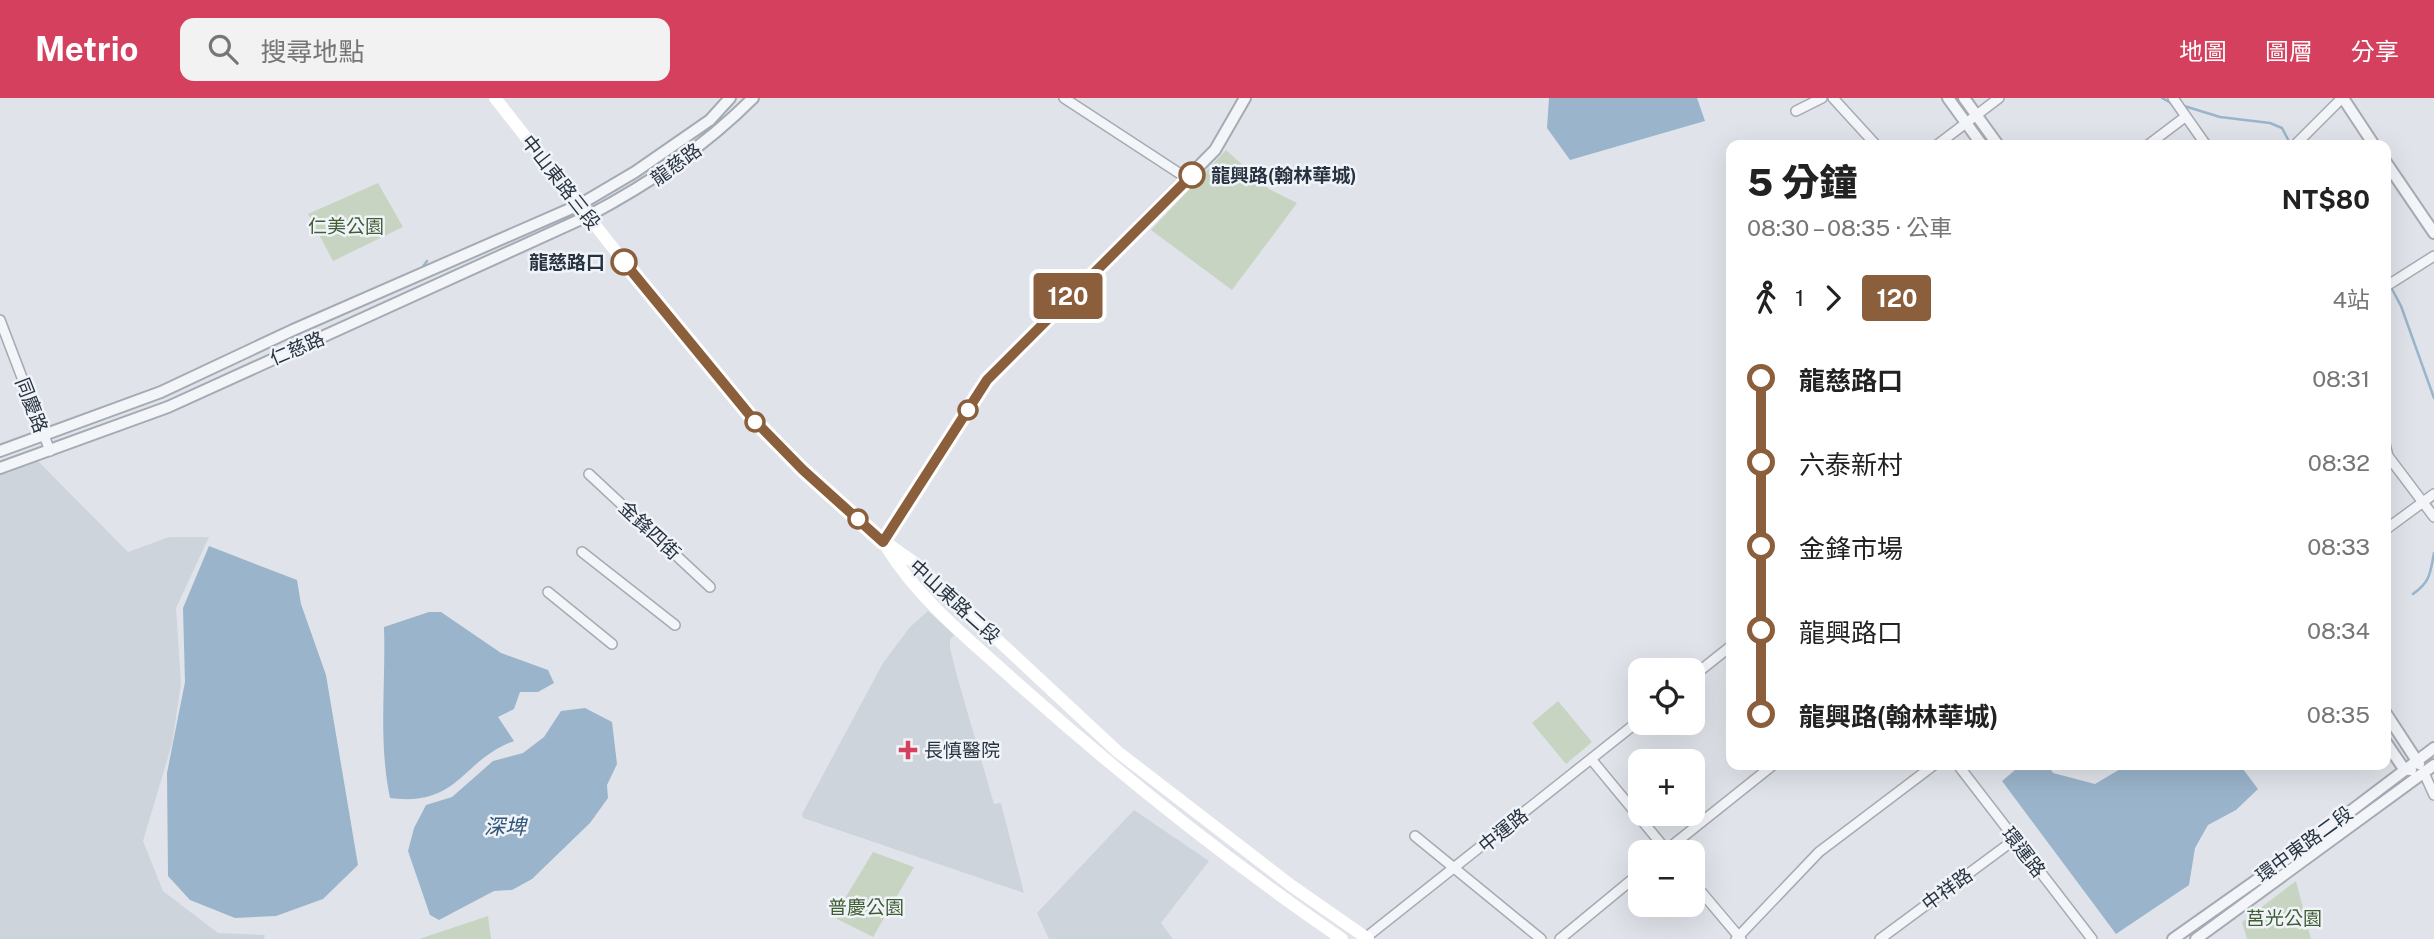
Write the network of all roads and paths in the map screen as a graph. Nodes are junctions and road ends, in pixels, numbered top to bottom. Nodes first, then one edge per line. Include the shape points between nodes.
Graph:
1 (495, 98) edge
2 (730, 98) edge
3 (753, 98) edge
4 (1064, 98) edge
5 (1245, 98) edge
6 (1822, 98) edge
7 (1833, 98) edge
8 (1948, 98) edge
9 (1964, 98) edge
10 (1999, 98) edge
11 (2173, 98) edge
12 (2342, 98) edge
13 (1796, 111) dead end
14 (1976, 115) junction
15 (2185, 117) junction
16 (1965, 122) junction
17 (1871, 140) edge
18 (1943, 140) edge
19 (1978, 140) edge
20 (1994, 140) edge
21 (2155, 140) edge
22 (2202, 140) edge
23 (2300, 140) edge
24 (2371, 140) edge
25 (2391, 170) edge
26 (1188, 179) junction
27 (579, 205) junction
28 (589, 216) junction
29 (2434, 233) edge
30 (2434, 256) edge
31 (436, 269) junction
32 (444, 283) junction
33 (2391, 283) edge
34 (0, 320) edge
35 (44, 436) junction
36 (0, 451) edge
37 (50, 451) junction
38 (2391, 460) edge
39 (0, 468) edge
40 (589, 474) dead end
41 (2434, 494) edge
42 (2424, 502) junction
43 (2434, 517) edge
44 (2391, 526) edge
45 (883, 542) junction
46 (582, 552) dead end
47 (710, 587) dead end
48 (548, 592) dead end
49 (675, 625) dead end
50 (612, 644) dead end
51 (1726, 650) edge
52 (1705, 667) edge
53 (2391, 721) edge
54 (1628, 730) edge
55 (2434, 748) edge
56 (2391, 750) edge
57 (1591, 759) junction
58 (2417, 761) junction
59 (2434, 765) edge
60 (2404, 769) junction
61 (1767, 770) edge
62 (1927, 770) edge
63 (1962, 770) edge
64 (2424, 773) junction
65 (2434, 794) edge
66 (1415, 836) dead end
67 (1656, 840) edge
68 (1681, 840) edge
69 (2014, 840) junction
70 (1456, 868) junction
71 (1628, 883) edge
72 (1705, 897) edge
73 (1739, 938) edge
74 (1342, 939) edge
75 (1366, 939) edge
76 (1541, 939) edge
77 (1560, 939) edge
78 (1880, 939) edge
79 (2092, 939) edge
80 (2173, 939) edge
81 (2196, 939) edge

1 - 27 main road, 中山東路三段
2 - 27 street, 龍慈路 via 710,120
3 - 28 street, 龍慈路 via 718,133 646,185
4 - 26 street
5 - 26 street via 1215,150
6 - 13 street
7 - 17 street
8 - 16 street
9 - 14 street
10 - 14 street
11 - 15 street
12 - 23 street
12 - 24 street
14 - 16 street
14 - 20 street
15 - 21 street
15 - 22 street
16 - 18 street
16 - 19 street
25 - 29 street
26 - 45 street via 987,380
27 - 28 main road, 中山東路三段
27 - 31 street, 仁慈路
28 - 32 street, 仁慈路
28 - 45 main road, 中山東路三段 via 740,405
30 - 33 street
31 - 32 street
31 - 35 street, 仁慈路 via 161,392
32 - 37 street, 仁慈路 via 168,407
34 - 35 street, 同慶路
35 - 36 street, 仁慈路
35 - 37 street, 同慶路
37 - 39 street, 仁慈路
38 - 42 street
40 - 47 street, 金鋒四街
41 - 42 street
42 - 43 street
42 - 44 street
45 - 74 main road, 中山東路二段 via 905,576 954,627 1107,764
45 - 75 main road, 中山東路二段 via 915,564 1118,752
46 - 49 street
48 - 50 street
51 - 52 street
53 - 58 street
54 - 57 street, 中運路
55 - 58 street, 環中東路二段
56 - 60 street
57 - 67 street
57 - 70 street, 中運路
58 - 60 street, 環中東路二段
58 - 64 street
59 - 64 street, 環中東路二段
60 - 64 street
60 - 80 street, 環中東路二段
61 - 68 street
62 - 73 street via 1819,852
63 - 69 street, 環運路
64 - 65 street
64 - 81 street, 環中東路二段
66 - 70 street
69 - 78 street, 中祥路
69 - 79 street, 環運路
70 - 75 street, 中運路
70 - 76 street
71 - 77 street
72 - 73 street

